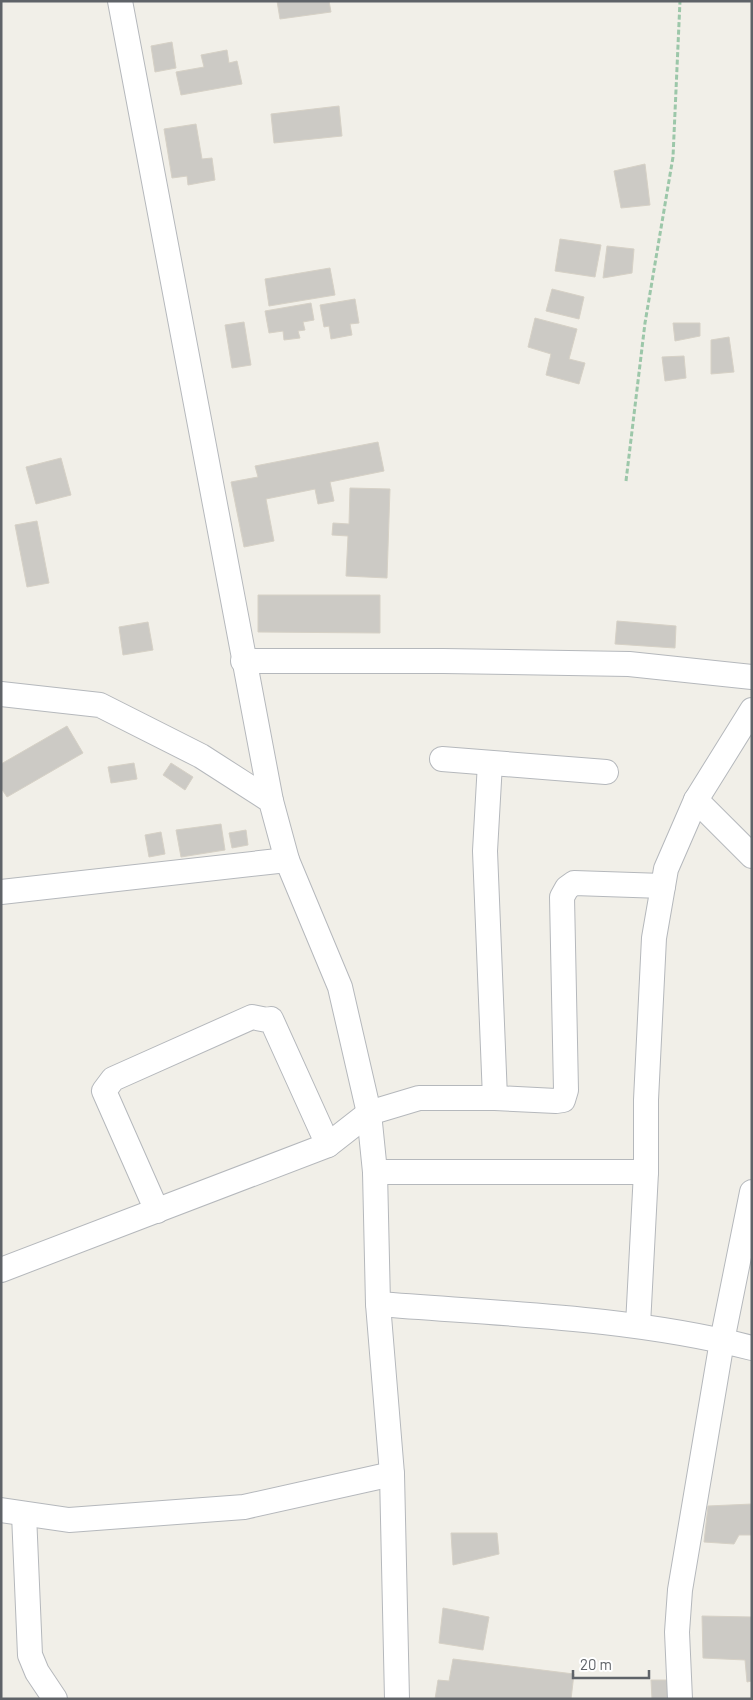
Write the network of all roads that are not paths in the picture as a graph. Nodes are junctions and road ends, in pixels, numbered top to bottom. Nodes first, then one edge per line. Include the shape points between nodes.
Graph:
1 (120, 1) edge
2 (243, 661) junction
3 (752, 677) edge
4 (1, 694) edge
5 (752, 710) edge
6 (442, 759) dead end
7 (490, 763) junction
8 (606, 772) dead end
9 (696, 800) junction
10 (271, 802) junction
11 (752, 856) edge
12 (287, 860) junction
13 (663, 886) junction
14 (1, 892) edge
15 (494, 1098) junction
16 (369, 1113) junction
17 (328, 1145) junction
18 (375, 1172) junction
19 (646, 1172) junction
20 (752, 1192) edge
21 (157, 1211) junction
22 (1, 1270) edge
23 (378, 1304) junction
24 (638, 1325) junction
25 (722, 1341) junction
26 (752, 1348) edge
27 (392, 1474) junction
28 (13, 1512) edge
29 (55, 1699) edge
30 (397, 1699) edge
31 (680, 1699) edge

1 - 2 street
2 - 3 street via 629,664
2 - 10 street
4 - 10 street via 100,705 201,756
5 - 9 street
6 - 7 street
7 - 8 street
7 - 15 street via 485,851
9 - 11 street
9 - 13 street via 666,869
10 - 12 street
12 - 14 street
12 - 16 street via 340,987
13 - 15 street via 574,883 567,888 562,897 566,1090 563,1100
13 - 19 street via 654,938
15 - 16 street via 419,1098
16 - 17 street
16 - 18 street
17 - 21 street
17 - 21 street via 271,1019 252,1016 113,1080 104,1091
18 - 19 street
18 - 23 street
19 - 24 street
20 - 25 street
21 - 22 street
23 - 24 street
23 - 27 street
24 - 25 street
25 - 26 street
25 - 31 street via 680,1590 677,1632
27 - 28 street via 244,1507 69,1520
27 - 30 street
28 - 29 street via 30,1655

